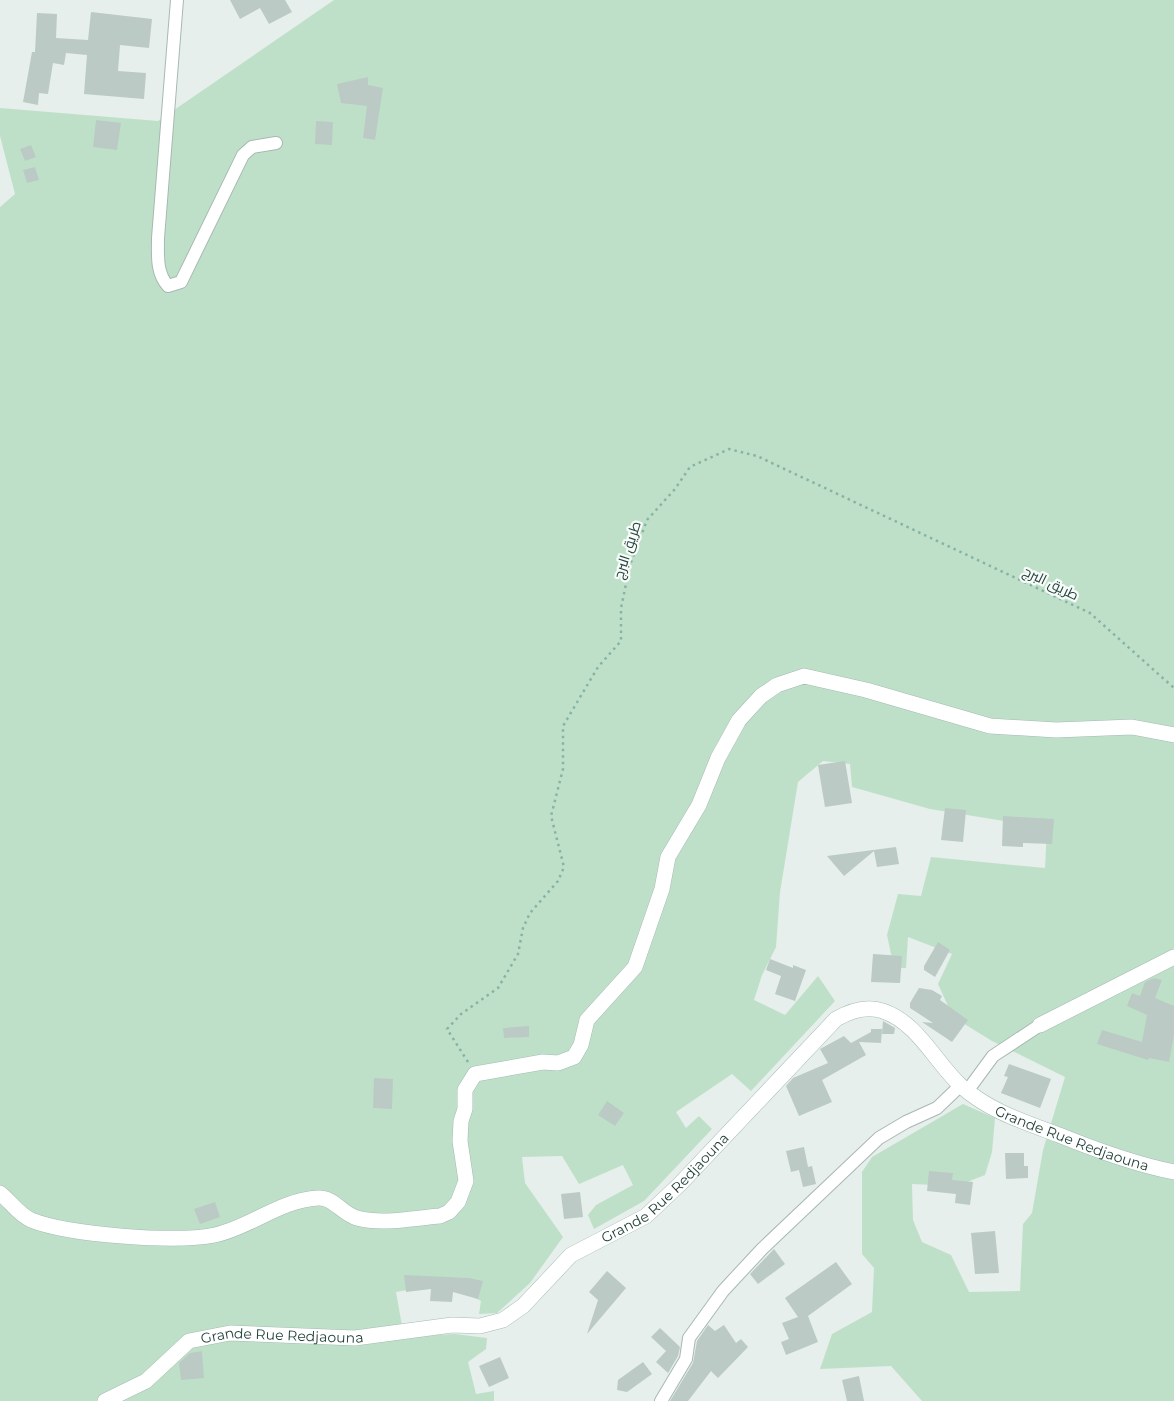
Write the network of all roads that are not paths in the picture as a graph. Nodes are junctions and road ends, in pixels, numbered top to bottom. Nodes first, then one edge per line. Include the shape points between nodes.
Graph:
1 (177, 0) edge
2 (276, 142) dead end
3 (1174, 735) edge
4 (1174, 957) edge
5 (1040, 1025) joint
6 (964, 1088) junction
7 (1174, 1172) edge
8 (0, 1193) edge
9 (105, 1401) edge
10 (661, 1401) edge

1 - 2 street via 157,262 168,286 181,282 243,155 252,147
3 - 8 street via 1132,727 1056,730 990,726 866,690 804,676 777,685 761,696 739,720 699,805 668,857 662,889 635,967 587,1020 581,1045 574,1057 558,1063 543,1062 475,1074 465,1090 460,1141 466,1181 458,1202 449,1212 440,1216 374,1221 348,1214 330,1199 320,1198 299,1200 215,1235 128,1237 30,1219
4 - 5 street
5 - 6 street via 993,1056
6 - 7 street, Grande Rue Redjaouna via 986,1105 1015,1118 1091,1148
6 - 9 street, Grande Rue Redjaouna via 906,1023 882,1010 855,1009 836,1019 646,1216 570,1255 523,1306 503,1320 480,1326 452,1325 355,1338 230,1333 189,1341 146,1381
6 - 10 street via 937,1108 879,1138 722,1290 689,1338 686,1359

